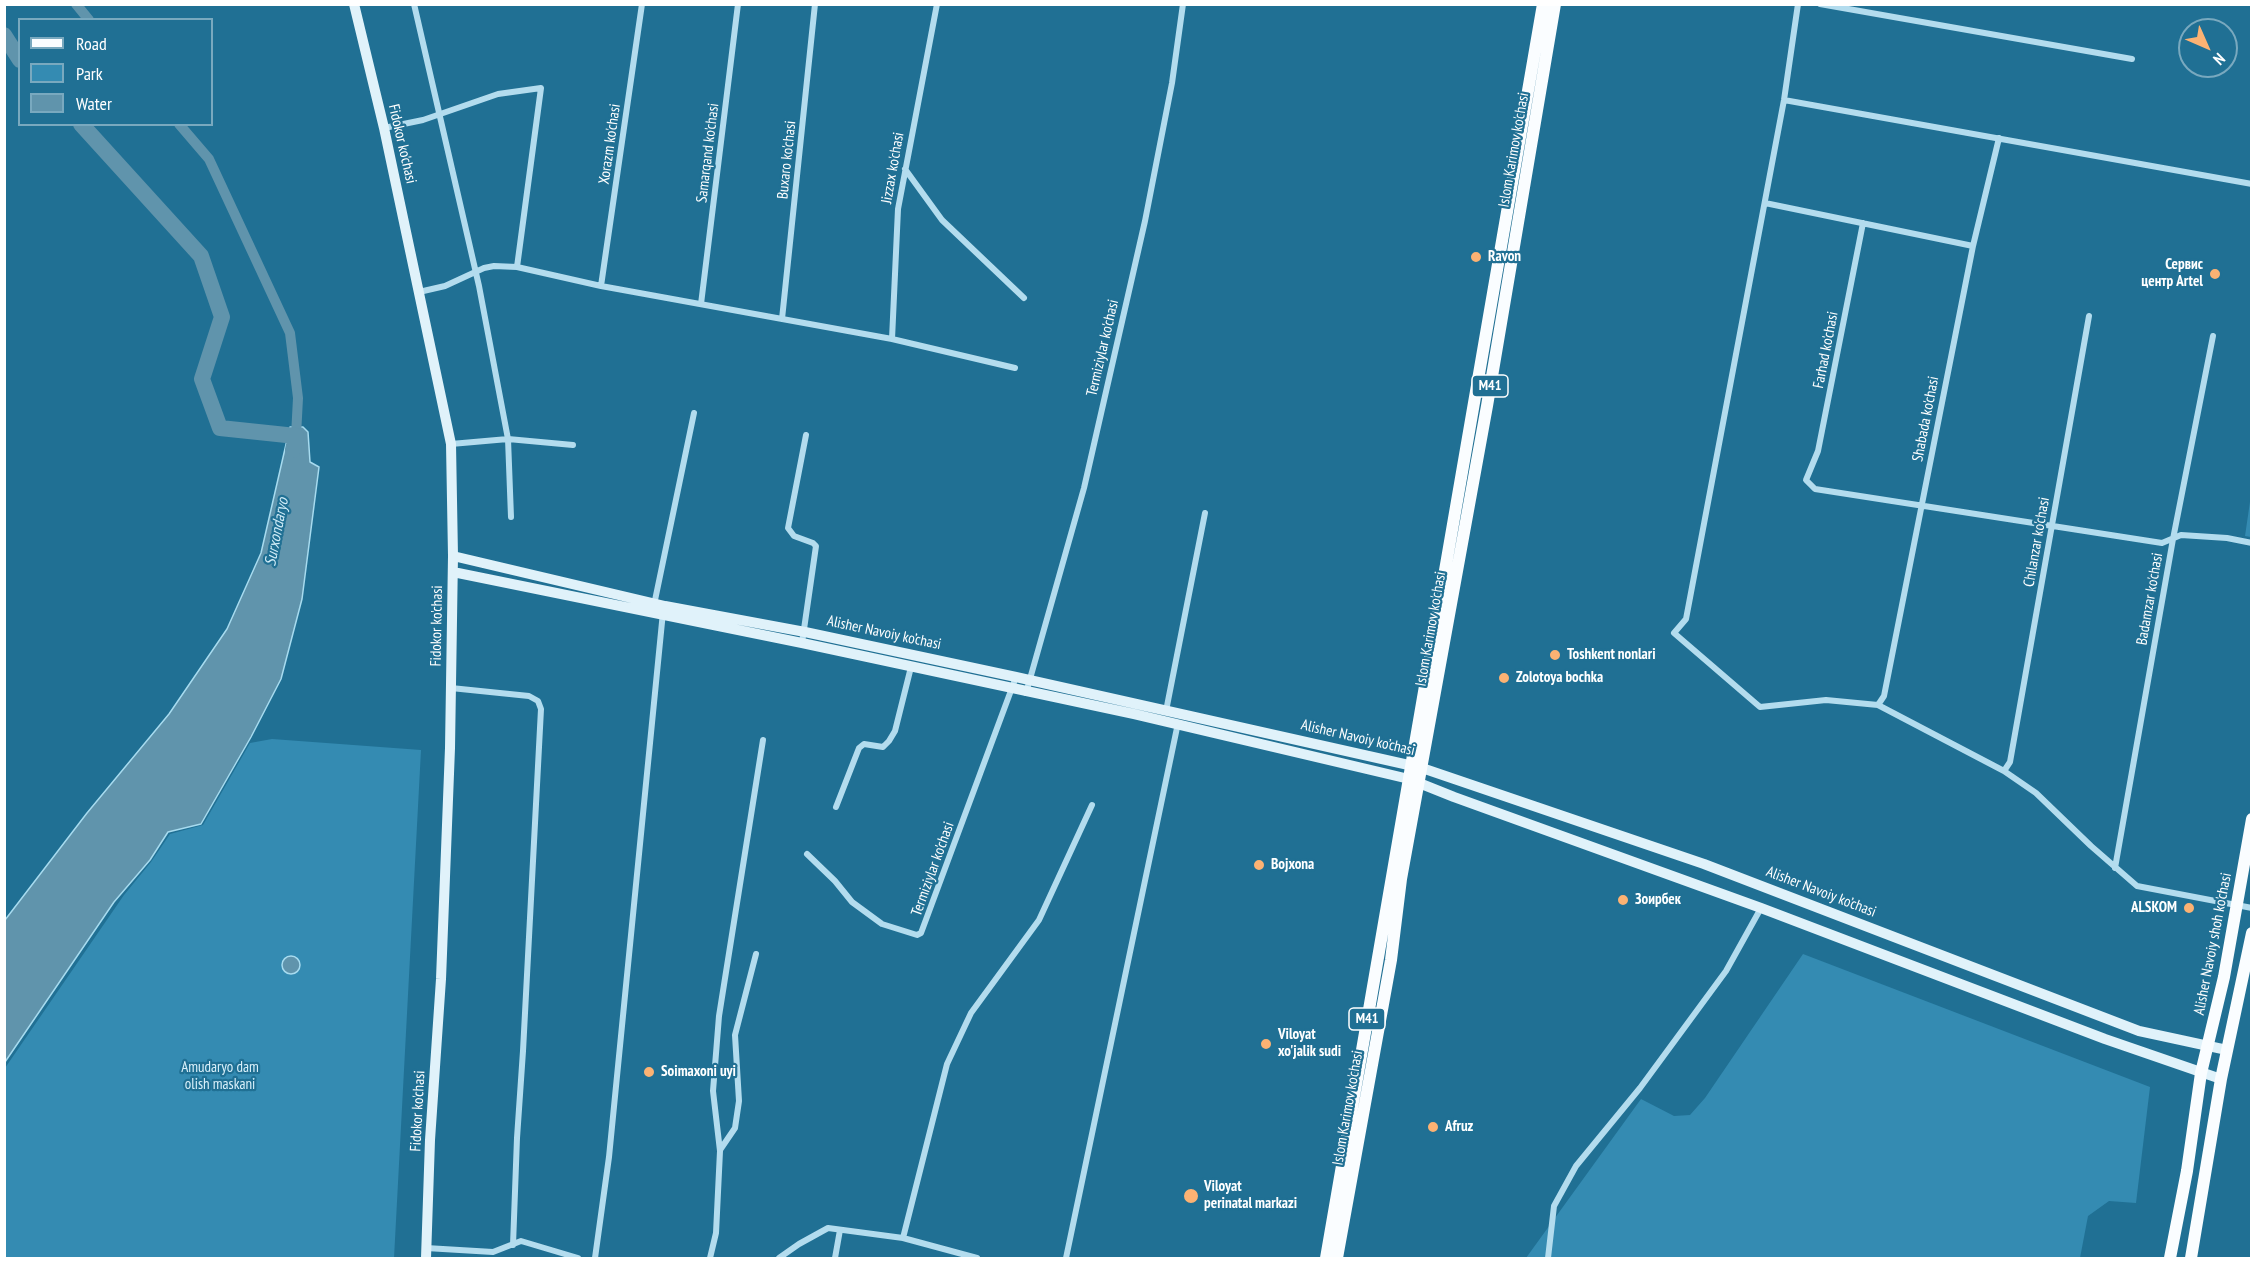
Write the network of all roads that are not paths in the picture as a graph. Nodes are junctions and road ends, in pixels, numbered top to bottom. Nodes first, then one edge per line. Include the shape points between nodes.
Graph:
1 (354, 4) edge
2 (414, 4) edge
3 (642, 4) edge
4 (738, 4) edge
5 (816, 4) edge
6 (937, 4) edge
7 (1183, 4) edge
8 (1543, 4) edge
9 (1555, 4) edge
10 (1798, 4) edge
11 (1820, 4) edge
12 (2132, 59) dead end
13 (1784, 100) junction
14 (439, 114) junction
15 (384, 128) junction
16 (1999, 138) junction
17 (905, 169) junction
18 (2252, 184) edge
19 (1765, 203) junction
20 (1863, 223) junction
21 (1973, 246) junction
22 (517, 267) junction
23 (476, 273) junction
24 (601, 286) junction
25 (419, 292) junction
26 (1024, 298) dead end
27 (701, 304) junction
28 (2089, 316) dead end
29 (782, 319) junction
30 (2212, 336) dead end
31 (892, 339) junction
32 (1015, 368) dead end
33 (694, 413) dead end
34 (806, 435) dead end
35 (508, 439) junction
36 (451, 444) junction
37 (573, 446) dead end
38 (1922, 506) junction
39 (1206, 513) dead end
40 (511, 517) dead end
41 (2052, 527) junction
42 (2173, 538) junction
43 (2252, 543) edge
44 (453, 556) junction
45 (453, 572) junction
46 (658, 609) junction
47 (805, 632) junction
48 (802, 643) junction
49 (911, 667) junction
50 (1016, 677) junction
51 (1029, 680) junction
52 (451, 688) junction
53 (1012, 690) junction
54 (1026, 693) junction
55 (1878, 705) junction
56 (1166, 711) junction
57 (1180, 714) junction
58 (1178, 726) junction
59 (763, 740) dead end
60 (1417, 766) junction
61 (2004, 771) junction
62 (1414, 781) junction
63 (1092, 805) dead end
64 (836, 807) dead end
65 (2252, 819) edge
66 (807, 854) dead end
67 (2115, 868) junction
68 (1785, 894) junction
69 (2238, 906) junction
70 (1761, 908) junction
71 (2252, 908) edge
72 (1777, 914) junction
73 (2252, 933) edge
74 (756, 954) dead end
75 (2004, 978) junction
76 (1997, 998) junction
77 (2207, 1047) junction
78 (2227, 1050) junction
79 (2201, 1073) junction
80 (2221, 1079) junction
81 (720, 1151) junction
82 (840, 1230) junction
83 (903, 1238) junction
84 (513, 1245) junction
85 (426, 1253) edge
86 (960, 1256) edge
87 (578, 1258) edge
88 (595, 1258) edge
89 (710, 1258) edge
90 (779, 1258) edge
91 (835, 1258) edge
92 (977, 1258) edge
93 (1066, 1258) edge
94 (1326, 1258) edge
95 (1337, 1258) edge
96 (1548, 1258) edge
97 (2170, 1258) edge
98 (2191, 1258) edge

1 - 15 main road, Fidokor ko'chasi
2 - 14 street
3 - 24 street, Xorazm ko'chasi
4 - 27 street, Samarqand ko'chasi
5 - 29 street, Buxaro ko'chasi
6 - 17 street, Jizzax ko'chasi
7 - 51 street, Termiziylar ko'chasi via 1172,83 1140,244 1084,488
8 - 60 main road, Islom Karimov ko'chasi / M41
9 - 60 main road, Islom Karimov ko'chasi / M41 via 1486,406
10 - 13 street
11 - 12 street
13 - 16 street
13 - 19 street
14 - 15 street
14 - 22 street via 498,94 541,88
14 - 23 street
15 - 25 main road, Fidokor ko'chasi
16 - 18 street
16 - 21 street, Shabada ko'chasi
17 - 26 street via 942,220
17 - 31 street, Jizzax ko'chasi via 898,209
19 - 20 street
19 - 55 street via 1686,619 1674,633 1760,707 1826,700
20 - 21 street
20 - 38 street, Farhad ko'chasi via 1818,451 1806,480 1815,489
21 - 38 street, Shabada ko'chasi
22 - 23 street via 494,266
22 - 24 street
23 - 25 street
23 - 35 street
24 - 27 street
25 - 36 main road, Fidokor ko'chasi
27 - 29 street
28 - 41 street, Chilanzar ko'chasi
29 - 31 street
30 - 42 street, Badamzar ko'chasi
31 - 32 street
33 - 46 street
34 - 47 street via 788,528 794,536 816,546
35 - 36 street
35 - 37 street
35 - 40 street
36 - 44 main road, Fidokor ko'chasi
38 - 41 street
38 - 55 street, Shabada ko'chasi via 1884,696
39 - 56 street
41 - 42 street via 2162,543
41 - 61 street, Chilanzar ko'chasi via 2010,762
42 - 43 street via 2181,535
42 - 67 street, Badamzar ko'chasi
44 - 45 main road, Fidokor ko'chasi
44 - 46 main road, Alisher Navoiy ko’chasi
45 - 46 main road, Alisher Navoiy ko’chasi
45 - 52 main road, Fidokor ko'chasi
46 - 47 main road, Alisher Navoiy ko’chasi
46 - 48 main road, Alisher Navoiy ko’chasi
46 - 88 street via 609,1157
47 - 48 street
47 - 50 main road, Alisher Navoiy ko’chasi
48 - 49 main road, Alisher Navoiy ko’chasi
49 - 53 main road, Alisher Navoiy ko’chasi
49 - 64 street via 895,731 883,747 864,744 859,748
50 - 51 main road, Alisher Navoiy ko’chasi
50 - 53 street, Termiziylar ko'chasi
51 - 54 street, Termiziylar ko'chasi
51 - 56 main road, Alisher Navoiy ko’chasi
52 - 84 street via 530,696 541,709
52 - 85 main road, Fidokor ko'chasi
53 - 54 main road, Alisher Navoiy ko’chasi
53 - 66 street, Termiziylar ko'chasi via 921,933 882,924 852,902
54 - 58 main road, Alisher Navoiy ko’chasi
55 - 61 street
56 - 57 main road, Alisher Navoiy ko’chasi
57 - 58 street
57 - 60 main road, Alisher Navoiy ko’chasi
58 - 62 main road, Alisher Navoiy ko’chasi
58 - 93 street
59 - 81 street via 720,1016 713,1091
60 - 62 main road, Islom Karimov ko'chasi / M41
60 - 68 main road, Alisher Navoiy ko’chasi
61 - 67 street via 2036,793
62 - 70 main road, Alisher Navoiy ko’chasi
62 - 94 main road, Islom Karimov ko'chasi / M41
62 - 95 main road, Islom Karimov ko'chasi / M41 via 1391,960
63 - 83 street via 1039,920 971,1013 947,1064
65 - 69 main road, Alisher Navoiy shoh ko'chasi
67 - 69 street via 2136,886
68 - 72 main road
68 - 75 main road, Alisher Navoiy ko’chasi
69 - 71 street
69 - 77 main road, Alisher Navoiy shoh ko'chasi
70 - 72 main road, Alisher Navoiy ko’chasi
70 - 96 street via 1726,971 1640,1089 1576,1166 1554,1206
72 - 76 main road, Alisher Navoiy ko’chasi
73 - 78 main road
74 - 81 street via 735,1035 739,1101 735,1128
75 - 76 main road
75 - 77 main road, Alisher Navoiy ko’chasi via 2152,1036
76 - 79 main road, Alisher Navoiy ko’chasi
77 - 78 main road, Alisher Navoiy ko’chasi
77 - 79 main road, Alisher Navoiy shoh ko'chasi
78 - 80 main road
79 - 80 main road, Alisher Navoiy ko’chasi
79 - 97 main road, Alisher Navoiy shoh ko'chasi
80 - 98 main road
81 - 89 street via 716,1233
82 - 83 street
82 - 90 street via 828,1228
82 - 91 street
83 - 86 street
84 - 85 street via 493,1252
84 - 87 street via 521,1241
86 - 92 street

